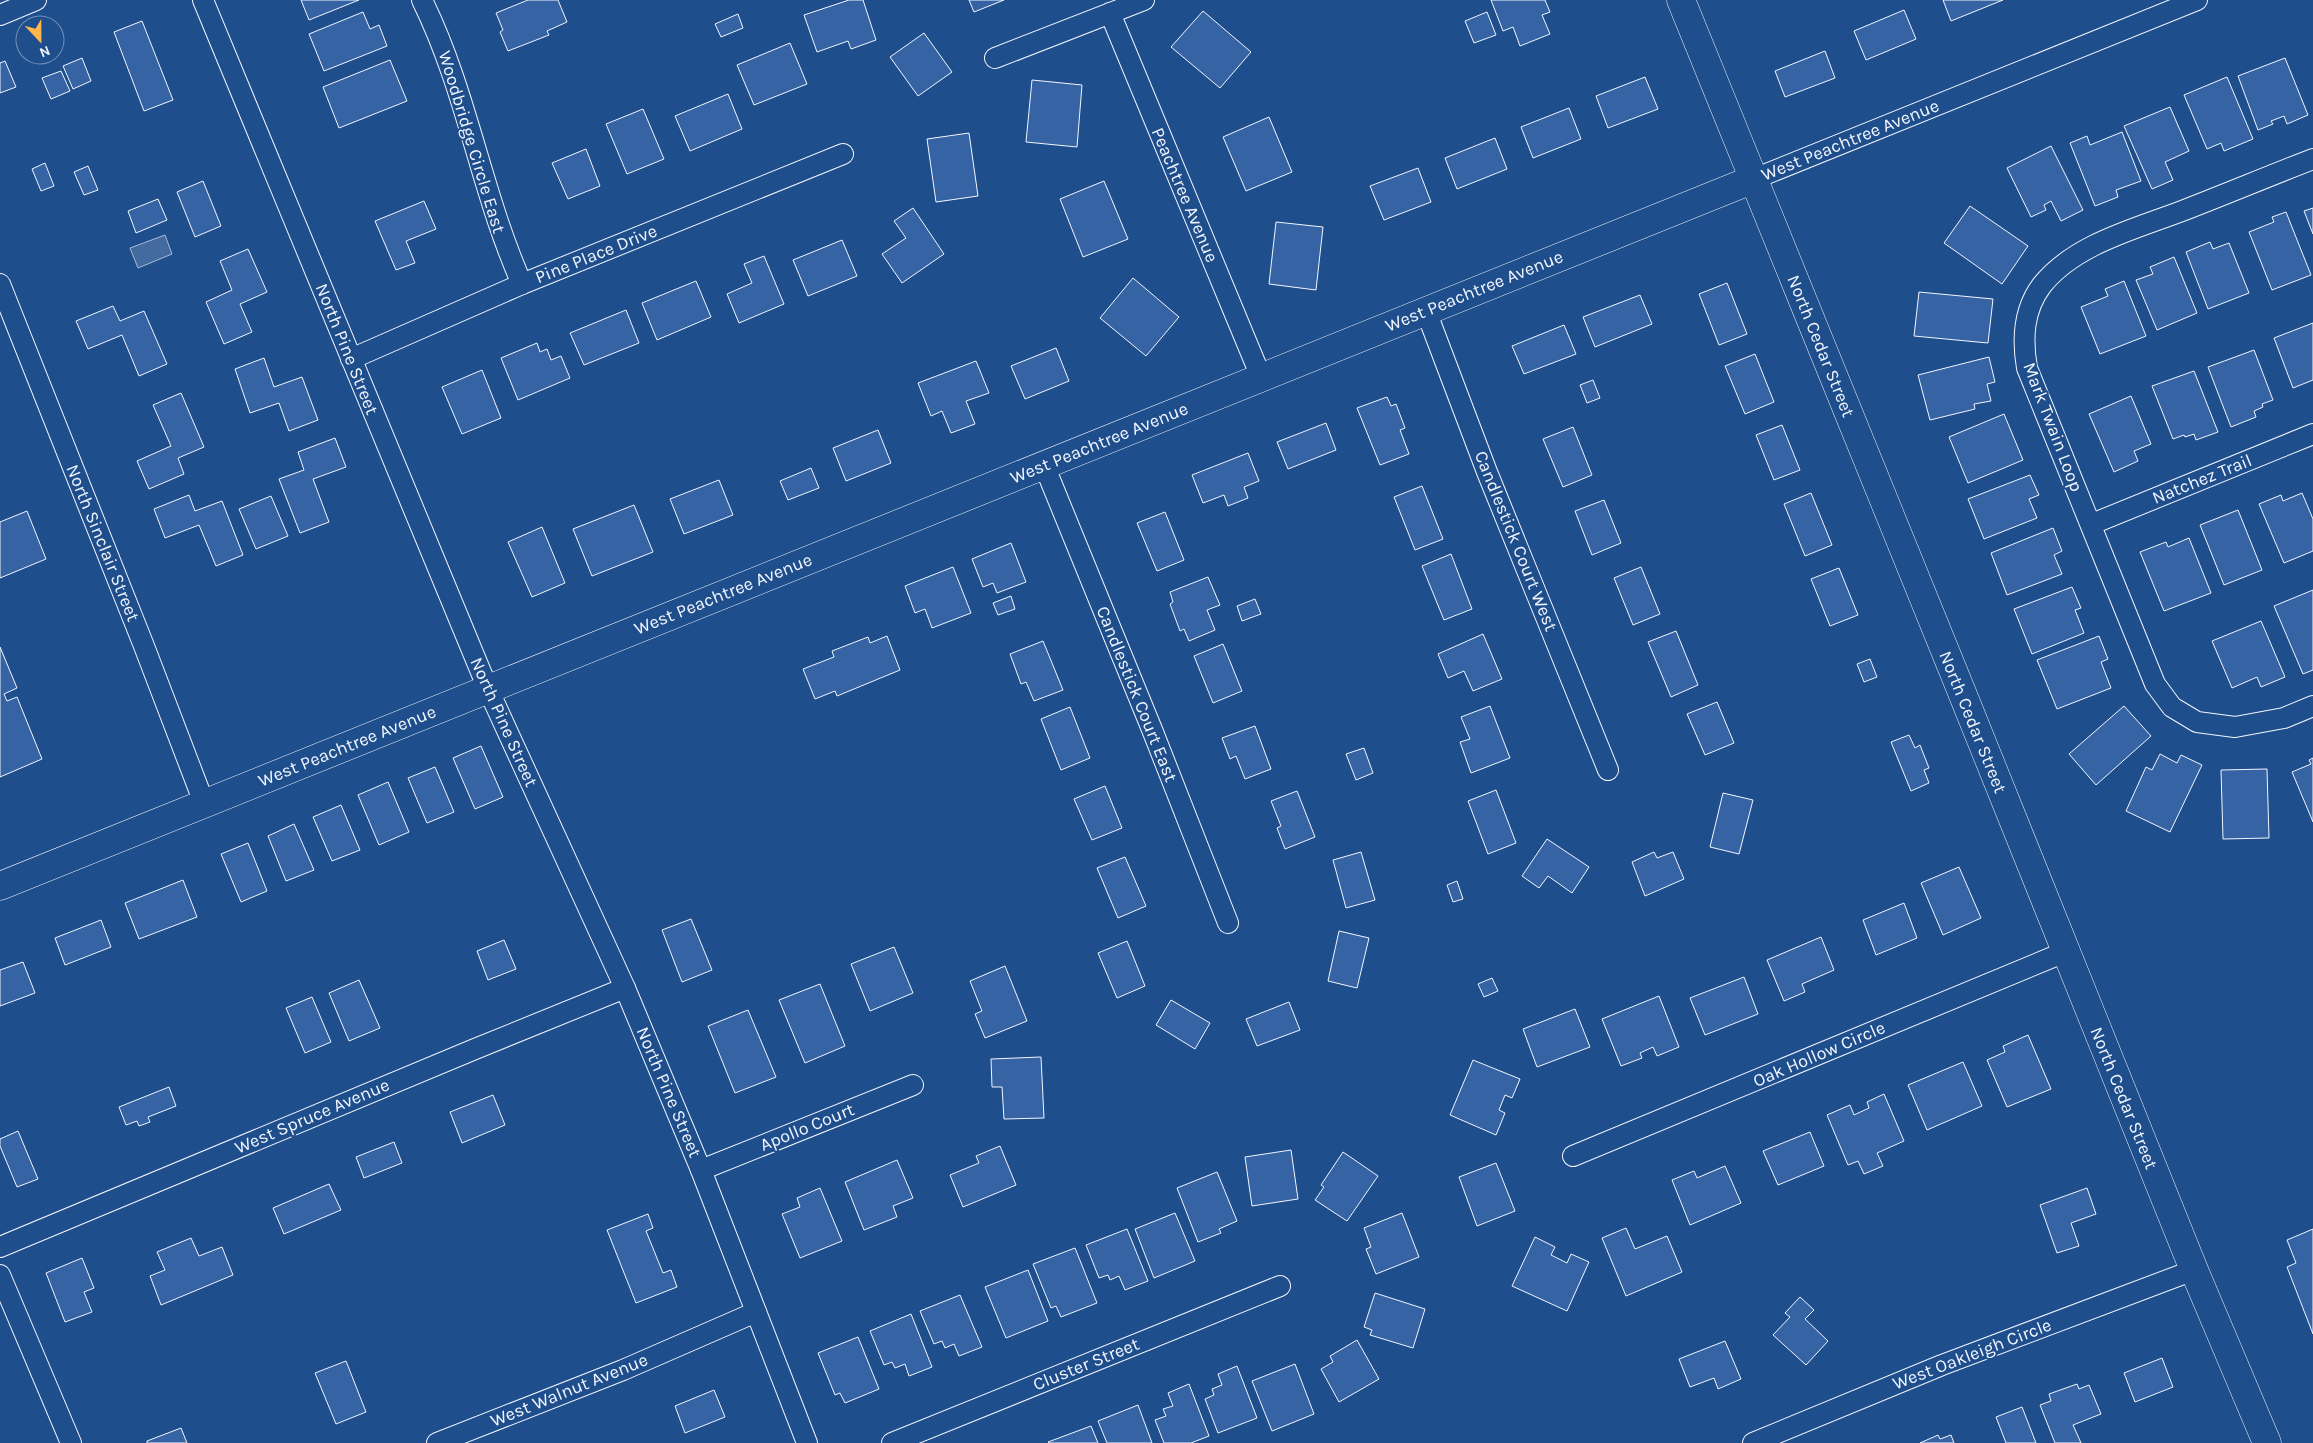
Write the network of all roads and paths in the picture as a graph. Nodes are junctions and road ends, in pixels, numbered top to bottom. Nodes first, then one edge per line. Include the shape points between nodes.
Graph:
1 (36, 0) edge
2 (203, 0) edge
3 (422, 0) edge
4 (1144, 0) edge
5 (1680, 0) edge
6 (2197, 0) edge
7 (1110, 13) junction
8 (0, 15) edge
9 (994, 58) dead end
10 (843, 154) dead end
11 (2313, 159) edge
12 (1754, 179) junction
13 (0, 284) edge
14 (522, 284) junction
15 (1426, 311) junction
16 (351, 358) junction
17 (1261, 377) junction
18 (2313, 434) edge
19 (1044, 465) junction
20 (2092, 524) junction
21 (488, 689) junction
22 (2313, 706) edge
23 (1608, 770) dead end
24 (204, 804) junction
25 (0, 886) edge
26 (1228, 923) dead end
27 (2065, 952) junction
28 (625, 988) junction
29 (913, 1085) dead end
30 (1573, 1156) dead end
31 (701, 1170) junction
32 (0, 1247) edge
33 (2194, 1270) junction
34 (0, 1275) edge
35 (1280, 1286) dead end
36 (756, 1312) junction
37 (70, 1443) edge
38 (437, 1443) edge
39 (807, 1443) edge
40 (892, 1443) edge
41 (1753, 1443) edge
42 (2267, 1443) edge

1 - 8 street
2 - 16 street, North Pine Street
3 - 14 street, Woodbridge Circle East via 466,112 504,243
4 - 7 street
5 - 12 street, North Cedar Street
6 - 12 street, West Peachtree Avenue
7 - 9 street
7 - 17 street, Peachtree Avenue
10 - 14 street, Pine Place Drive
11 - 20 street, Mark Twain Loop via 2110,239 2070,259 2042,286 2026,315 2023,345 2027,368
12 - 15 street, West Peachtree Avenue
12 - 27 street, North Cedar Street
13 - 24 street, North Sinclair Street
14 - 16 street, Pine Place Drive
15 - 17 street, West Peachtree Avenue
15 - 23 street, Candlestick Court West
16 - 21 street, North Pine Street
17 - 19 street, West Peachtree Avenue
18 - 20 street, Natchez Trail
19 - 21 street, West Peachtree Avenue
19 - 26 street, Candlestick Court East
20 - 22 street, Mark Twain Loop via 2155,684 2172,707 2197,722 2236,728 2284,718
21 - 24 street, West Peachtree Avenue
21 - 28 street, North Pine Street
24 - 25 street, West Peachtree Avenue
27 - 30 street, Oak Hollow Circle
27 - 33 street, North Cedar Street
28 - 31 street, North Pine Street
28 - 32 street, West Spruce Avenue
29 - 31 street, Apollo Court
31 - 36 street, North Pine Street
33 - 41 street, West Oakleigh Circle via 1942,1365
33 - 42 street, North Cedar Street
34 - 37 street
35 - 40 street, Cluster Street
36 - 38 street, West Walnut Avenue via 623,1370
36 - 39 street, North Pine Street

